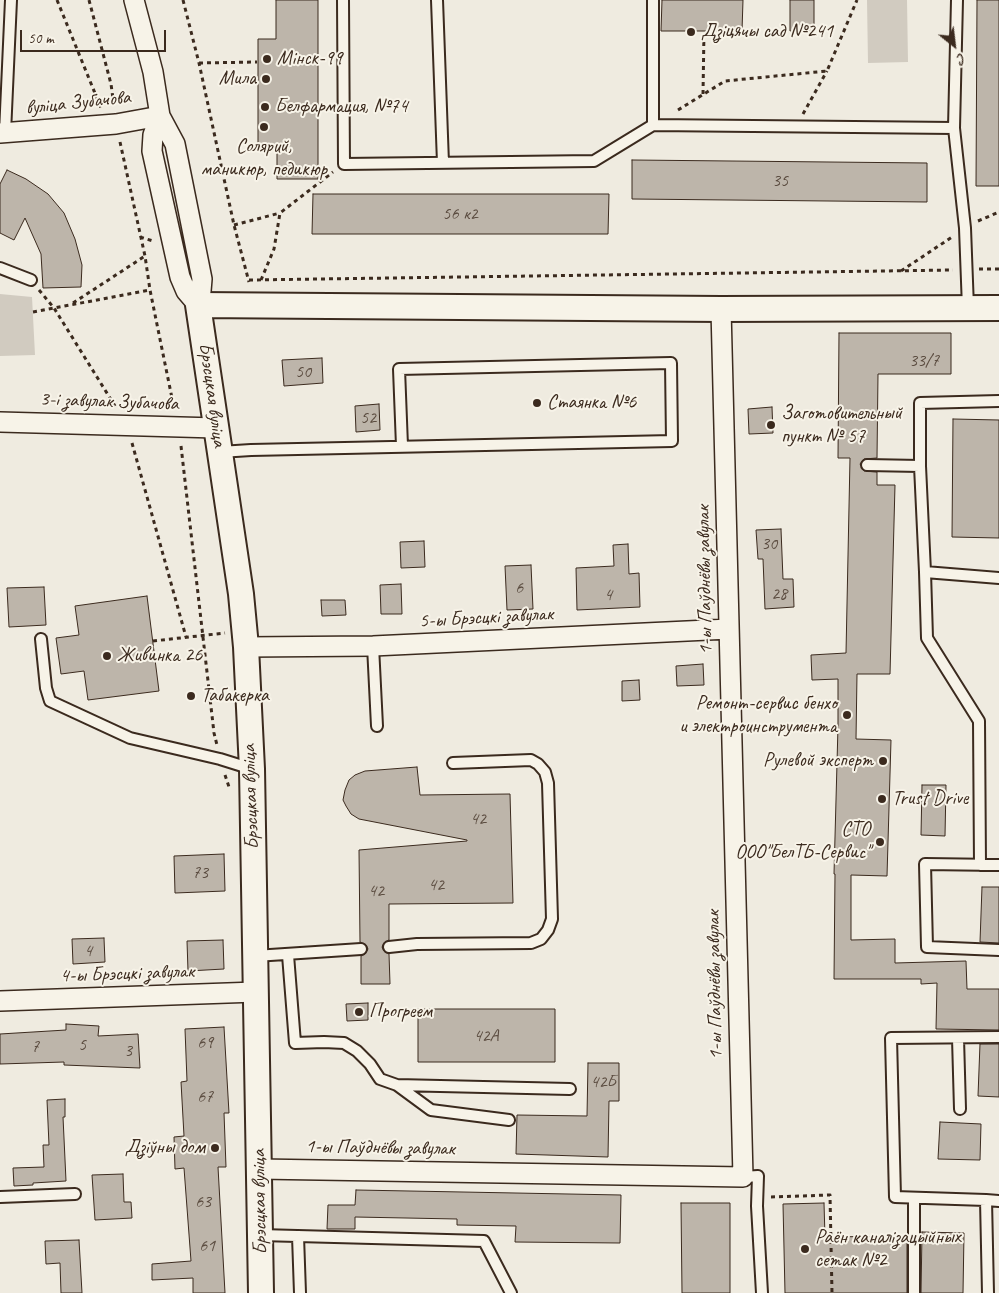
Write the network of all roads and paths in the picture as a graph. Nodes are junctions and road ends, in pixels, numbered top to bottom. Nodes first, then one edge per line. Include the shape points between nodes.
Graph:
1 (11, 0) edge
2 (57, 0) edge
3 (89, 0) edge
4 (134, 0) edge
5 (183, 0) edge
6 (344, 0) edge
7 (437, 0) edge
8 (653, 0) edge
9 (857, 0) edge
10 (957, 0) edge
11 (704, 31) dead end
12 (199, 62) junction
13 (257, 62) dead end
14 (828, 71) junction
15 (703, 94) junction
16 (160, 116) junction
17 (112, 124) junction
18 (653, 126) junction
19 (795, 127) junction
20 (954, 128) junction
21 (3, 133) edge
22 (443, 163) junction
23 (344, 164) junction
24 (280, 213) junction
25 (234, 225) junction
26 (145, 256) junction
27 (0, 268) edge
28 (999, 269) edge
29 (967, 270) junction
30 (31, 280) joint
31 (249, 280) junction
32 (261, 280) junction
33 (150, 290) junction
34 (70, 305) junction
35 (198, 305) junction
36 (248, 305) junction
37 (54, 308) junction
38 (999, 308) edge
39 (721, 309) junction
40 (968, 309) junction
41 (33, 312) dead end
42 (999, 401) edge
43 (0, 422) edge
44 (178, 426) junction
45 (216, 428) junction
46 (402, 446) junction
47 (220, 452) junction
48 (867, 466) dead end
49 (920, 466) junction
50 (167, 572) dead end
51 (924, 572) junction
52 (999, 578) edge
53 (729, 629) junction
54 (202, 635) junction
55 (186, 637) junction
56 (41, 639) dead end
57 (153, 640) dead end
58 (373, 646) junction
59 (246, 648) junction
60 (377, 726) dead end
61 (220, 759) junction
62 (453, 763) dead end
63 (252, 769) junction
64 (980, 865) junction
65 (999, 865) edge
66 (389, 946) dead end
67 (361, 949) dead end
68 (999, 950) edge
69 (288, 955) junction
70 (255, 956) junction
71 (256, 992) junction
72 (0, 1001) edge
73 (999, 1037) edge
74 (958, 1038) junction
75 (397, 1085) junction
76 (570, 1089) dead end
77 (960, 1110) dead end
78 (509, 1120) dead end
79 (260, 1169) junction
80 (743, 1177) junction
81 (75, 1194) dead end
82 (0, 1197) edge
83 (758, 1197) junction
84 (914, 1198) junction
85 (986, 1200) junction
86 (999, 1201) edge
87 (260, 1235) junction
88 (298, 1236) junction
89 (261, 1293) edge
90 (300, 1293) edge
91 (511, 1293) edge
92 (762, 1293) edge
93 (832, 1293) edge
94 (914, 1293) edge
95 (988, 1293) edge

1 - 21 lane
2 - 17 path
3 - 17 path via 111,84
4 - 16 street, Брэсцкая вуліца via 154,72
5 - 12 path
6 - 23 lane
7 - 22 lane
8 - 18 lane
9 - 14 path
10 - 20 lane
11 - 15 path
12 - 13 path
12 - 25 path
14 - 15 path via 725,81
14 - 19 path
15 - 18 path
16 - 17 street, вуліца Зубачова
16 - 35 street, Брэсцкая вуліца via 153,135 152,151 180,277 186,291
17 - 21 street, вуліца Зубачова
17 - 26 path
18 - 19 lane
18 - 22 lane via 594,161
19 - 20 lane
20 - 29 lane
22 - 23 lane
23 - 24 path
24 - 25 path
24 - 32 path via 274,249
25 - 31 path
26 - 33 path
26 - 34 path
27 - 30 lane
28 - 29 path
29 - 32 path
29 - 40 lane
30 - 37 path
31 - 32 path
31 - 36 path
33 - 34 path
33 - 44 path
34 - 37 path
35 - 36 street
35 - 45 street, Брэсцкая вуліца
36 - 39 street
37 - 41 path
38 - 40 street
39 - 40 street
39 - 53 street, 1-ы Паўднёвы завулак
42 - 49 lane via 920,403
43 - 44 street, 3-і завулак Зубачова
44 - 45 street, 3-і завулак Зубачова
44 - 54 path
45 - 47 street, Брэсцкая вуліца
46 - 46 lane via 672,441 671,364 399,369
46 - 47 lane
47 - 59 street, Брэсцкая вуліца
48 - 49 lane
49 - 51 lane
50 - 55 path
51 - 52 lane
51 - 64 lane via 927,638 979,721
53 - 58 street, 5-ы Брэсцкі завулак
53 - 80 street, 1-ы Паўднёвы завулак
54 - 55 path
54 - 61 path
55 - 57 path
56 - 61 lane via 50,701 130,738
58 - 59 street, 5-ы Брэсцкі завулак
58 - 60 lane
59 - 63 street, Брэсцкая вуліца
61 - 63 lane
62 - 66 lane via 531,760 545,772 552,919 541,939 531,943
63 - 70 street, Брэсцкая вуліца
64 - 65 lane
64 - 68 lane via 925,864 927,948
67 - 69 lane
69 - 70 lane
69 - 75 lane via 295,1043 344,1044 357,1051 380,1079
70 - 71 street, Брэсцкая вуліца
71 - 72 street, 4-ы Брэсцкі завулак
71 - 79 street, Брэсцкая вуліца
73 - 74 lane
74 - 77 lane
74 - 84 lane via 891,1038 895,1197
75 - 76 lane
75 - 78 lane via 430,1110
79 - 80 street, 1-ы Паўднёвы завулак
79 - 87 street, Брэсцкая вуліца
80 - 83 lane via 758,1176
81 - 82 lane
83 - 92 lane
83 - 93 path via 830,1195
84 - 85 lane
84 - 94 lane
85 - 86 lane
85 - 95 lane
87 - 88 lane
87 - 89 street, Брэсцкая вуліца
88 - 90 lane
88 - 91 lane via 484,1241

